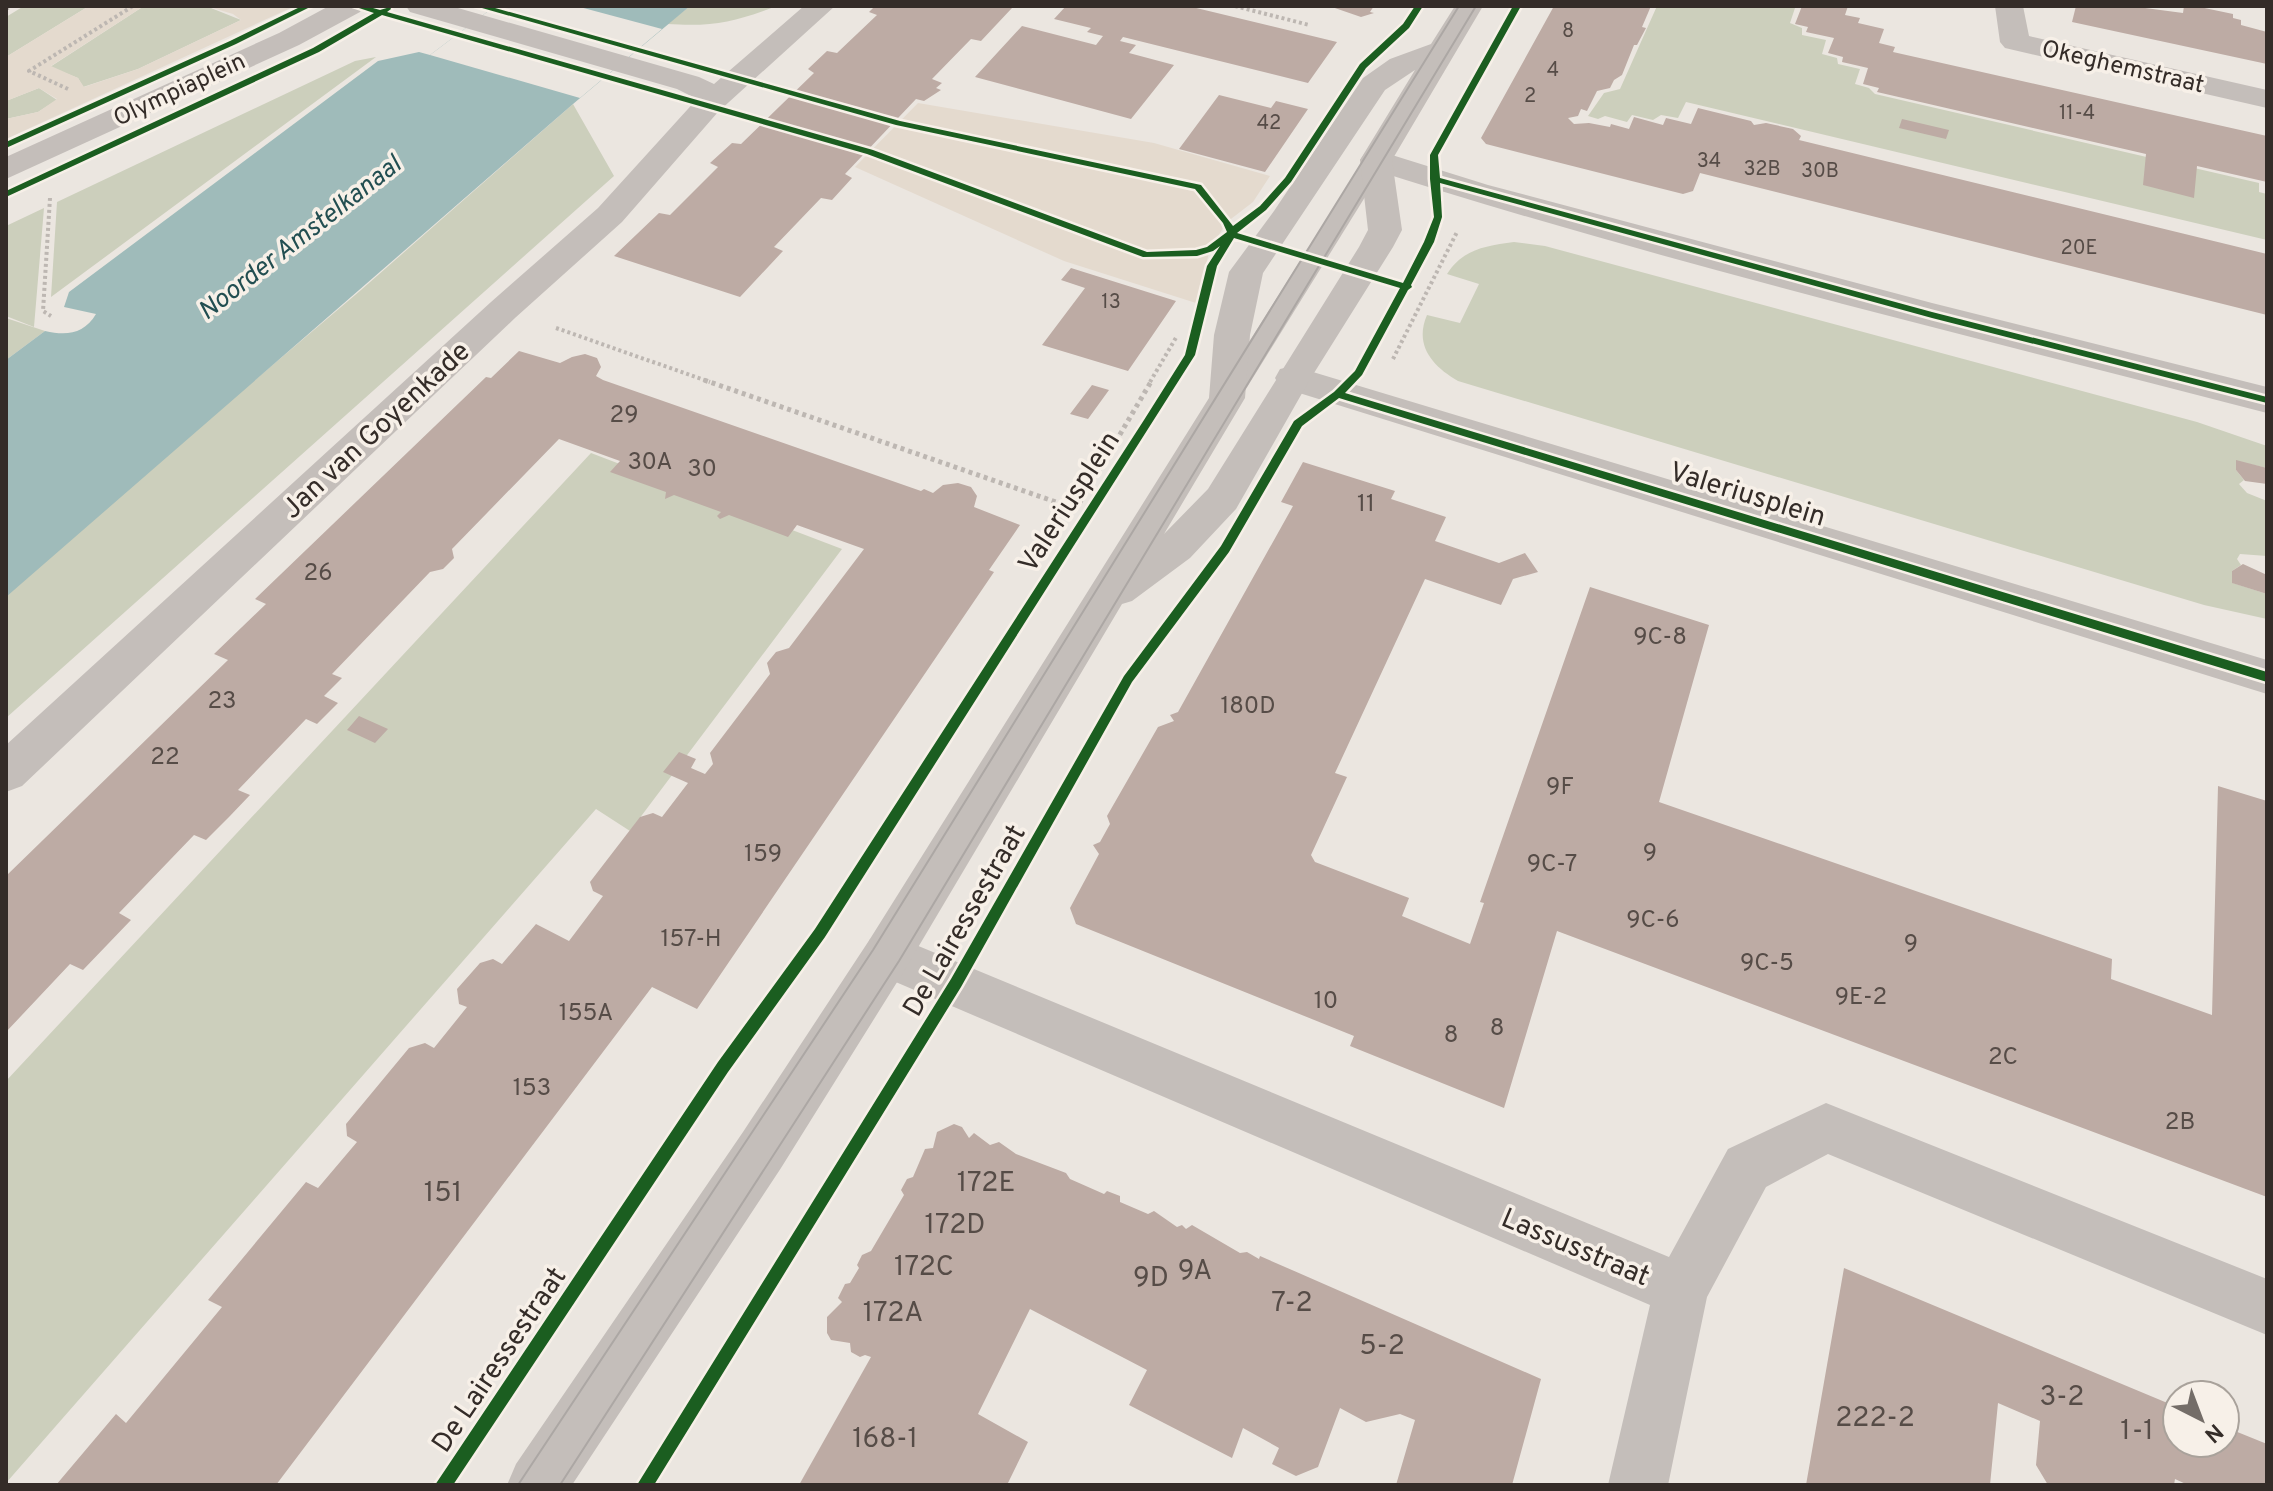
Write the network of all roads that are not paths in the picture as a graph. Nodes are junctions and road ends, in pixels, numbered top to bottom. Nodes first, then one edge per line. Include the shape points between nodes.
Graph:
1 (350, 6) edge
2 (420, 6) edge
3 (821, 6) edge
4 (1469, 6) edge
5 (2009, 6) edge
6 (1443, 50) junction
7 (727, 88) junction
8 (2267, 99) edge
9 (1376, 160) junction
10 (6, 169) edge
11 (1293, 378) junction
12 (1227, 398) junction
13 (2267, 400) edge
14 (1100, 603) junction
15 (2267, 677) edge
16 (6, 773) edge
17 (887, 955) junction
18 (1681, 1290) junction
19 (2267, 1307) edge
20 (537, 1485) edge
21 (1638, 1485) edge

1 - 10 street, Olympiaplein
2 - 7 street via 688,83
3 - 7 street, Jan van Goyenkade
4 - 6 street
5 - 8 street, Okeghemstraat via 2015,42
6 - 9 street
6 - 12 street via 1401,65 1374,84 1246,272 1232,335
7 - 16 street, Jan van Goyenkade via 610,215
9 - 11 street via 1385,230
9 - 12 lane
9 - 13 street via 1932,315
11 - 14 street, De Lairessestraat via 1222,499 1176,547
11 - 15 street, Valeriusplein
12 - 14 street
14 - 17 street, De Lairessestraat
17 - 18 street, Lassusstraat
17 - 20 street, De Lairessestraat
18 - 19 street, Lassusstraat via 1747,1168 1826,1128
18 - 21 street

